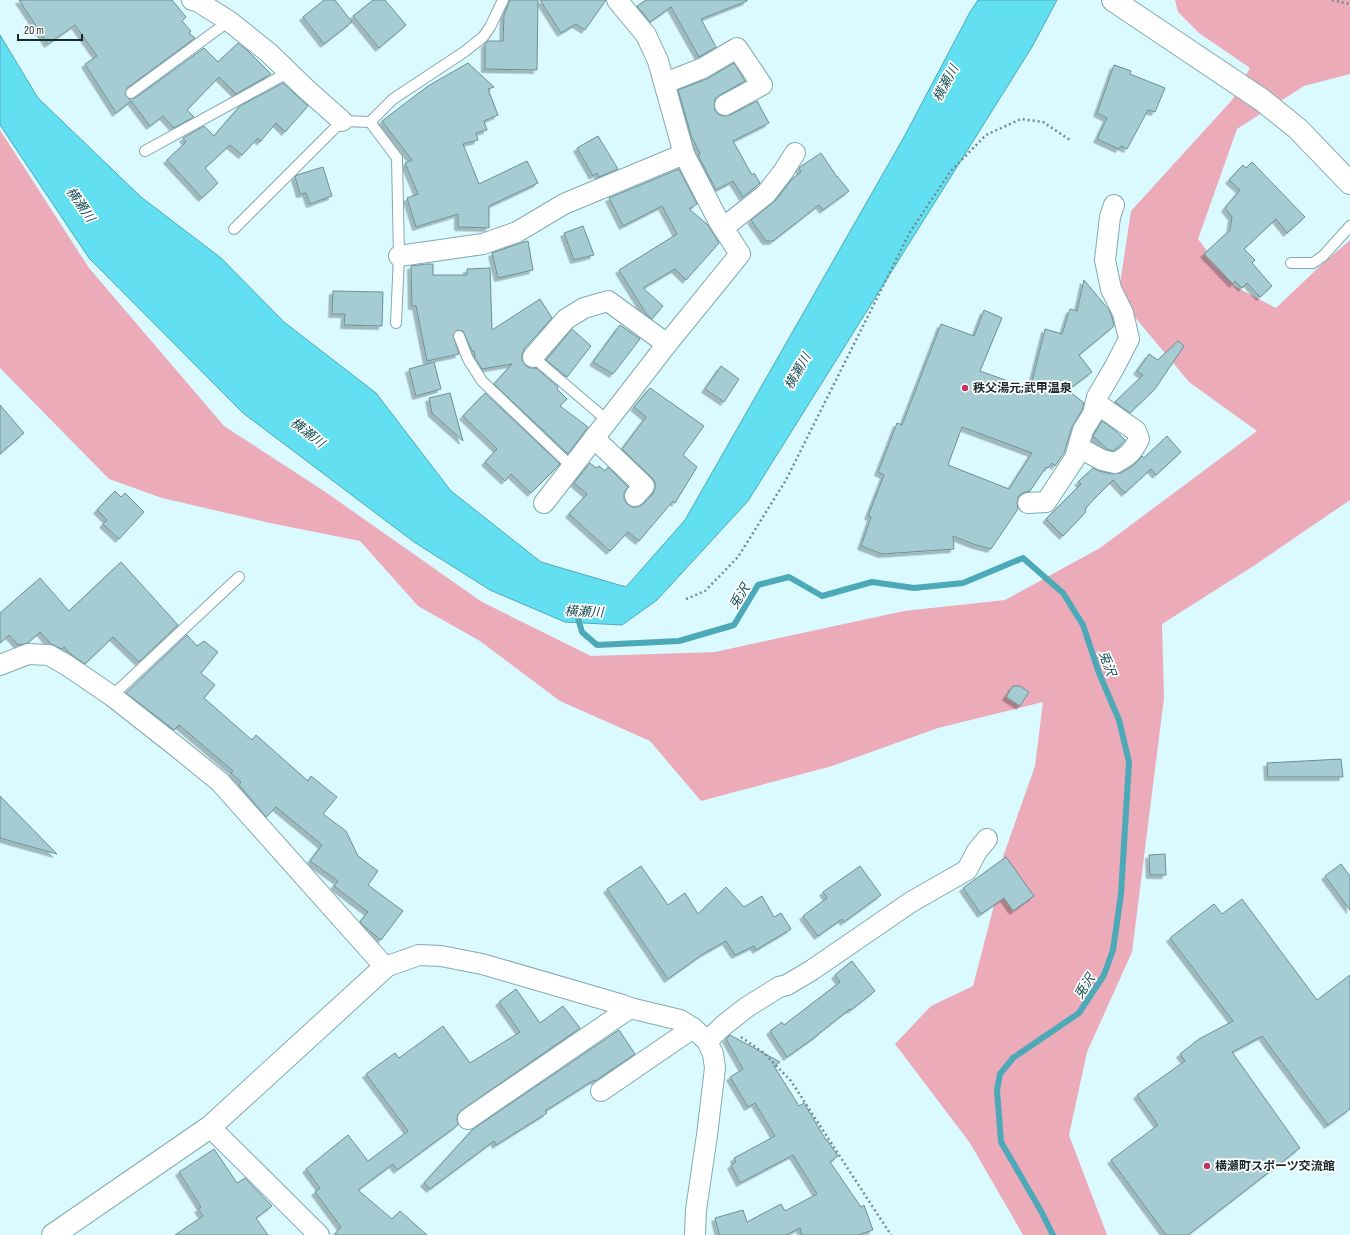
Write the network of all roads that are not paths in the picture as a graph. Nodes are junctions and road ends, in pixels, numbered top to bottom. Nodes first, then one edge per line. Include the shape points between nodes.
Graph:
1 (192, 0) edge
2 (503, 0) edge
3 (617, 0) edge
4 (1113, 0) edge
5 (229, 20) junction
6 (289, 72) junction
7 (664, 83) junction
8 (131, 93) dead end
9 (725, 105) dead end
10 (342, 121) junction
11 (370, 122) junction
12 (145, 151) dead end
13 (795, 153) dead end
14 (684, 154) junction
15 (1350, 183) edge
16 (1114, 205) dead end
17 (1350, 226) edge
18 (724, 228) junction
19 (234, 229) dead end
20 (399, 256) junction
21 (1291, 264) dead end
22 (396, 323) dead end
23 (459, 336) dead end
24 (668, 344) junction
25 (534, 357) joint
26 (1096, 403) junction
27 (608, 420) junction
28 (594, 438) junction
29 (1078, 447) junction
30 (572, 467) junction
31 (635, 496) dead end
32 (544, 503) dead end
33 (1028, 503) dead end
34 (239, 577) dead end
35 (0, 665) edge
36 (112, 696) junction
37 (987, 839) dead end
38 (385, 967) junction
39 (630, 1008) junction
40 (700, 1034) junction
41 (601, 1091) dead end
42 (468, 1119) dead end
43 (210, 1128) junction
44 (52, 1235) edge
45 (319, 1235) edge
46 (695, 1235) edge

1 - 5 street
2 - 11 lane via 483,37 393,99
3 - 7 street via 646,35 658,61
4 - 15 street via 1268,105 1298,129
5 - 6 street
5 - 8 lane
6 - 10 street
6 - 12 lane
7 - 9 street via 703,68 737,48 762,85
7 - 14 street
10 - 11 lane
10 - 19 lane
11 - 20 lane via 397,158
13 - 18 street via 766,194
14 - 18 street
14 - 20 street via 564,204 517,232 483,244
16 - 26 street via 1110,217 1105,260 1111,289 1123,313 1129,338
17 - 21 lane via 1323,256 1313,263
18 - 24 street via 740,254
20 - 22 lane
23 - 30 lane via 468,359 482,381
24 - 25 street via 608,301 584,308 566,319
24 - 27 street
25 - 27 lane
26 - 29 street
26 - 29 street via 1136,431 1139,439 1132,452 1114,463 1102,460
27 - 28 street
28 - 30 street
28 - 31 street via 644,486
29 - 33 street via 1075,458 1046,502
30 - 32 street
34 - 36 lane
35 - 36 street via 28,654 49,655
36 - 38 street via 220,782
37 - 40 street via 977,851 968,870 911,902 812,970 746,1007 724,1025
38 - 39 street via 419,955 461,960
38 - 43 street
39 - 40 street via 680,1020
39 - 42 street
40 - 41 street
40 - 46 street via 713,1054 715,1068
43 - 44 street
43 - 45 street

